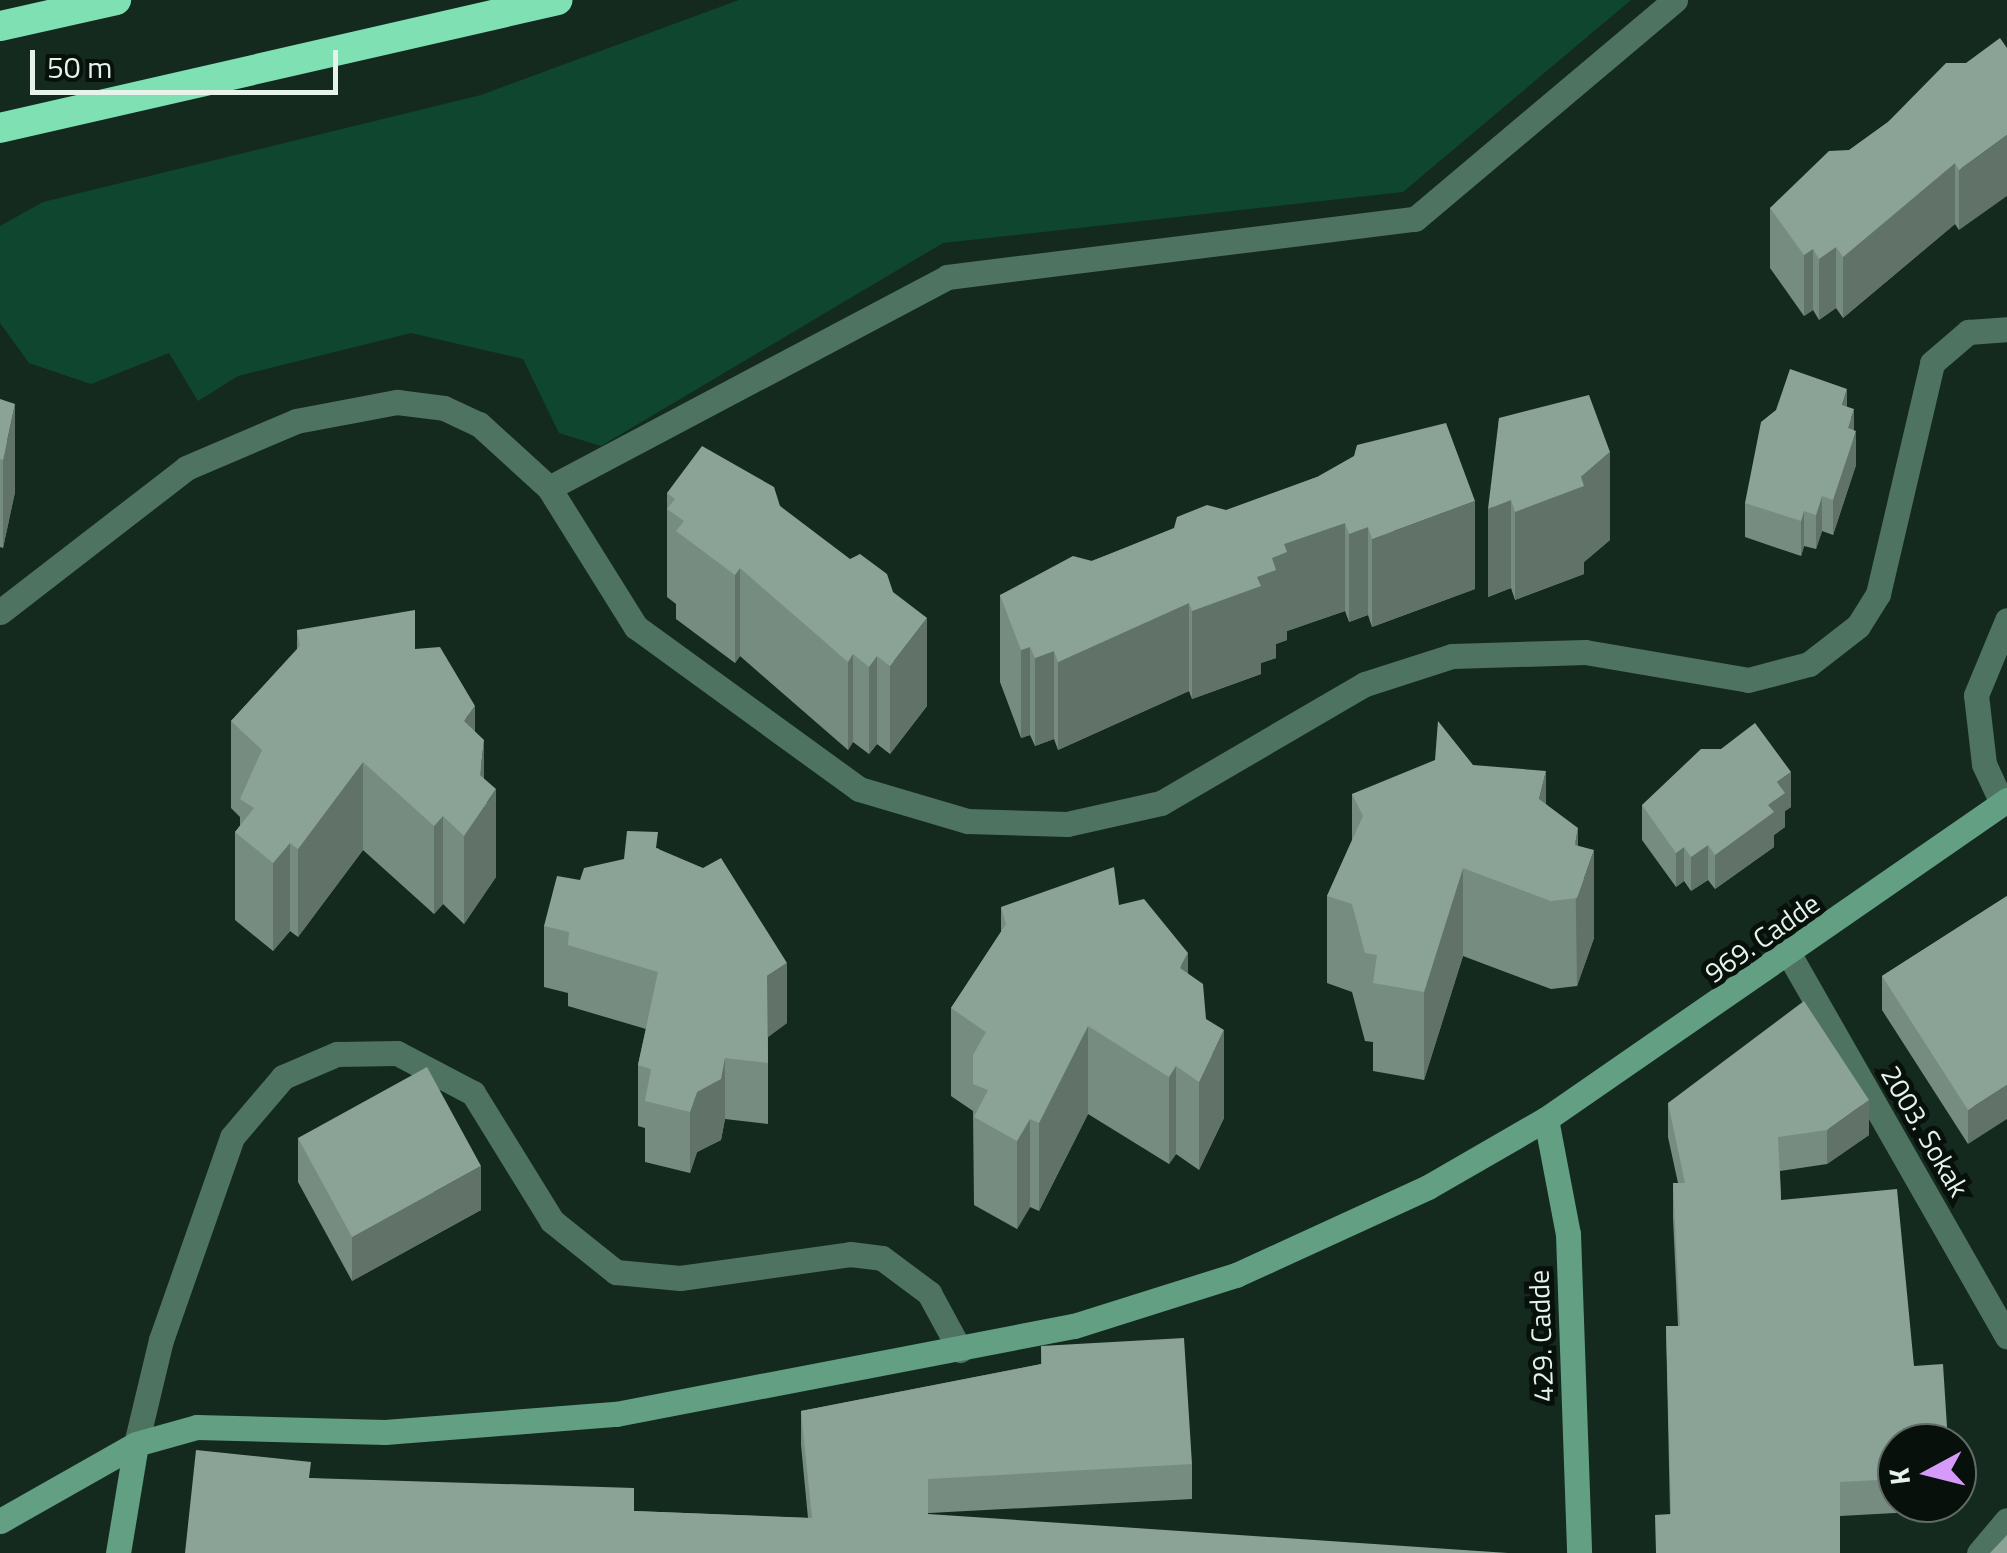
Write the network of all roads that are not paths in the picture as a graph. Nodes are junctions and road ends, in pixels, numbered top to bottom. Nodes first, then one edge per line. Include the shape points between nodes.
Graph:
1 (116, 0) edge
2 (558, 0) edge
3 (1675, 0) edge
4 (0, 26) edge
5 (0, 128) edge
6 (2007, 329) edge
7 (549, 488) junction
8 (0, 612) edge
9 (2007, 620) edge
10 (2004, 802) edge
11 (1790, 956) junction
12 (1546, 1119) junction
13 (2007, 1336) edge
14 (960, 1350) junction
15 (136, 1444) junction
16 (2007, 1520) edge
17 (0, 1521) edge
18 (118, 1553) edge
19 (1578, 1553) edge
20 (1979, 1553) edge

1 - 4 highway
2 - 5 highway
3 - 7 street via 1415,220 947,277
6 - 7 street via 1968,332 1932,363 1878,594 1858,626 1809,664 1748,680 1585,652 1452,656 1365,684 1161,803 1067,824 968,820 859,790 636,627
7 - 8 street via 479,424 444,408 397,402 296,421 186,468
9 - 10 street via 1976,694 1984,764
10 - 11 street, 969. Cadde
11 - 12 street, 969. Cadde
11 - 13 street, 2003. Sokak
12 - 14 street, 969. Cadde via 1428,1186 1236,1274 1074,1326
12 - 19 street, 429. Cadde via 1568,1234
14 - 15 street, 969. Cadde via 550,1421 385,1432 197,1427
14 - 15 street via 929,1293 882,1258 850,1254 680,1278 616,1272 552,1221 473,1092 396,1053 338,1054 283,1077 232,1137 161,1340
15 - 17 street, 969. Cadde
15 - 18 street
16 - 20 street

